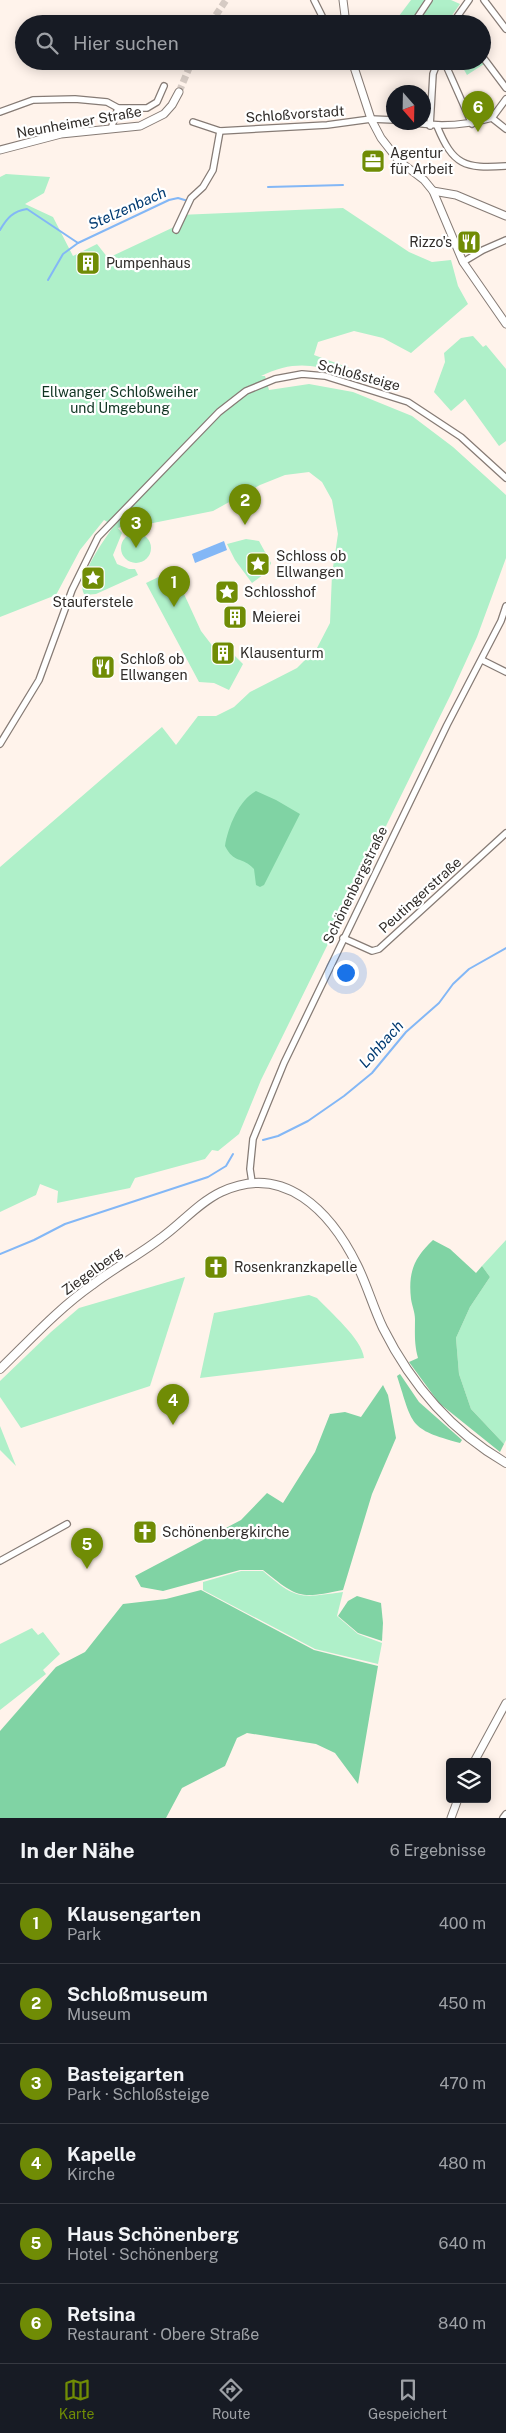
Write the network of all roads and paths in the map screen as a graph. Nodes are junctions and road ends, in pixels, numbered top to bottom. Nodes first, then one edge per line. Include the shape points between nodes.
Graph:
1 (314, 0) edge
2 (343, 0) edge
3 (420, 0) edge
4 (470, 0) edge
5 (484, 0) edge
6 (427, 3) edge
7 (322, 15) edge
8 (345, 15) edge
9 (419, 15) edge
10 (459, 15) edge
11 (506, 28) edge
12 (491, 68) edge
13 (355, 70) edge
14 (435, 70) edge
15 (448, 70) edge
16 (164, 86) dead end
17 (506, 88) edge
18 (179, 92) tunnel mouth
19 (506, 99) edge
20 (118, 108) junction
21 (0, 112) edge
22 (492, 118) junction
23 (371, 119) junction
24 (386, 120) edge
25 (193, 122) dead end
26 (472, 124) junction
27 (433, 126) junction
28 (111, 129) junction
29 (506, 129) edge
30 (220, 131) junction
31 (0, 150) edge
32 (506, 166) edge
33 (433, 191) junction
34 (506, 216) edge
35 (176, 230) dead end
36 (506, 240) edge
37 (463, 262) junction
38 (506, 324) edge
39 (506, 478) edge
40 (506, 606) edge
41 (482, 660) junction
42 (506, 672) edge
43 (0, 744) edge
44 (506, 833) edge
45 (343, 938) junction
46 (252, 1182) junction
47 (0, 1369) edge
48 (506, 1463) edge
49 (67, 1524) dead end
50 (0, 1561) edge
51 (506, 1703) edge
52 (476, 1758) edge
53 (457, 1803) edge
54 (506, 1814) edge
55 (451, 1818) edge
56 (503, 1818) edge

1 - 7 street
2 - 8 street
3 - 6 street
4 - 10 street
5 - 11 street
6 - 9 street
12 - 17 street
13 - 23 street
14 - 27 street
15 - 26 street
16 - 20 street via 157,102 147,108
18 - 28 street, Neunheimer Straße via 172,106 154,120 140,126
19 - 22 street
20 - 21 street via 107,102 33,100
20 - 28 street
22 - 26 street
22 - 29 street
23 - 24 street, Schloßvorstadt
23 - 30 street, Schloßvorstadt
23 - 33 street via 388,150
25 - 30 street, Schloßvorstadt
26 - 27 street
27 - 32 street via 455,159 483,168
28 - 31 street, Neunheimer Straße via 61,134
30 - 35 street via 213,170 203,187 191,198
33 - 34 street via 456,195
33 - 37 street
36 - 37 street
37 - 38 street
39 - 43 street, Schloßsteige via 461,437 408,402 325,376 302,374 275,379 238,396 106,528 72,590 39,680
40 - 41 street, Schönenbergstraße
41 - 42 street
41 - 45 street, Schönenbergstraße
44 - 45 street, Peutingerstraße via 378,949 372,951
45 - 46 street, Schönenbergstraße via 284,1063 254,1138 250,1169
46 - 47 main road, Ziegelberg via 205,1201 161,1238 91,1285
46 - 48 main road via 280,1185 298,1194 327,1220 357,1265 382,1326 410,1377 462,1432
49 - 50 street
51 - 52 street
53 - 55 street
54 - 56 street

